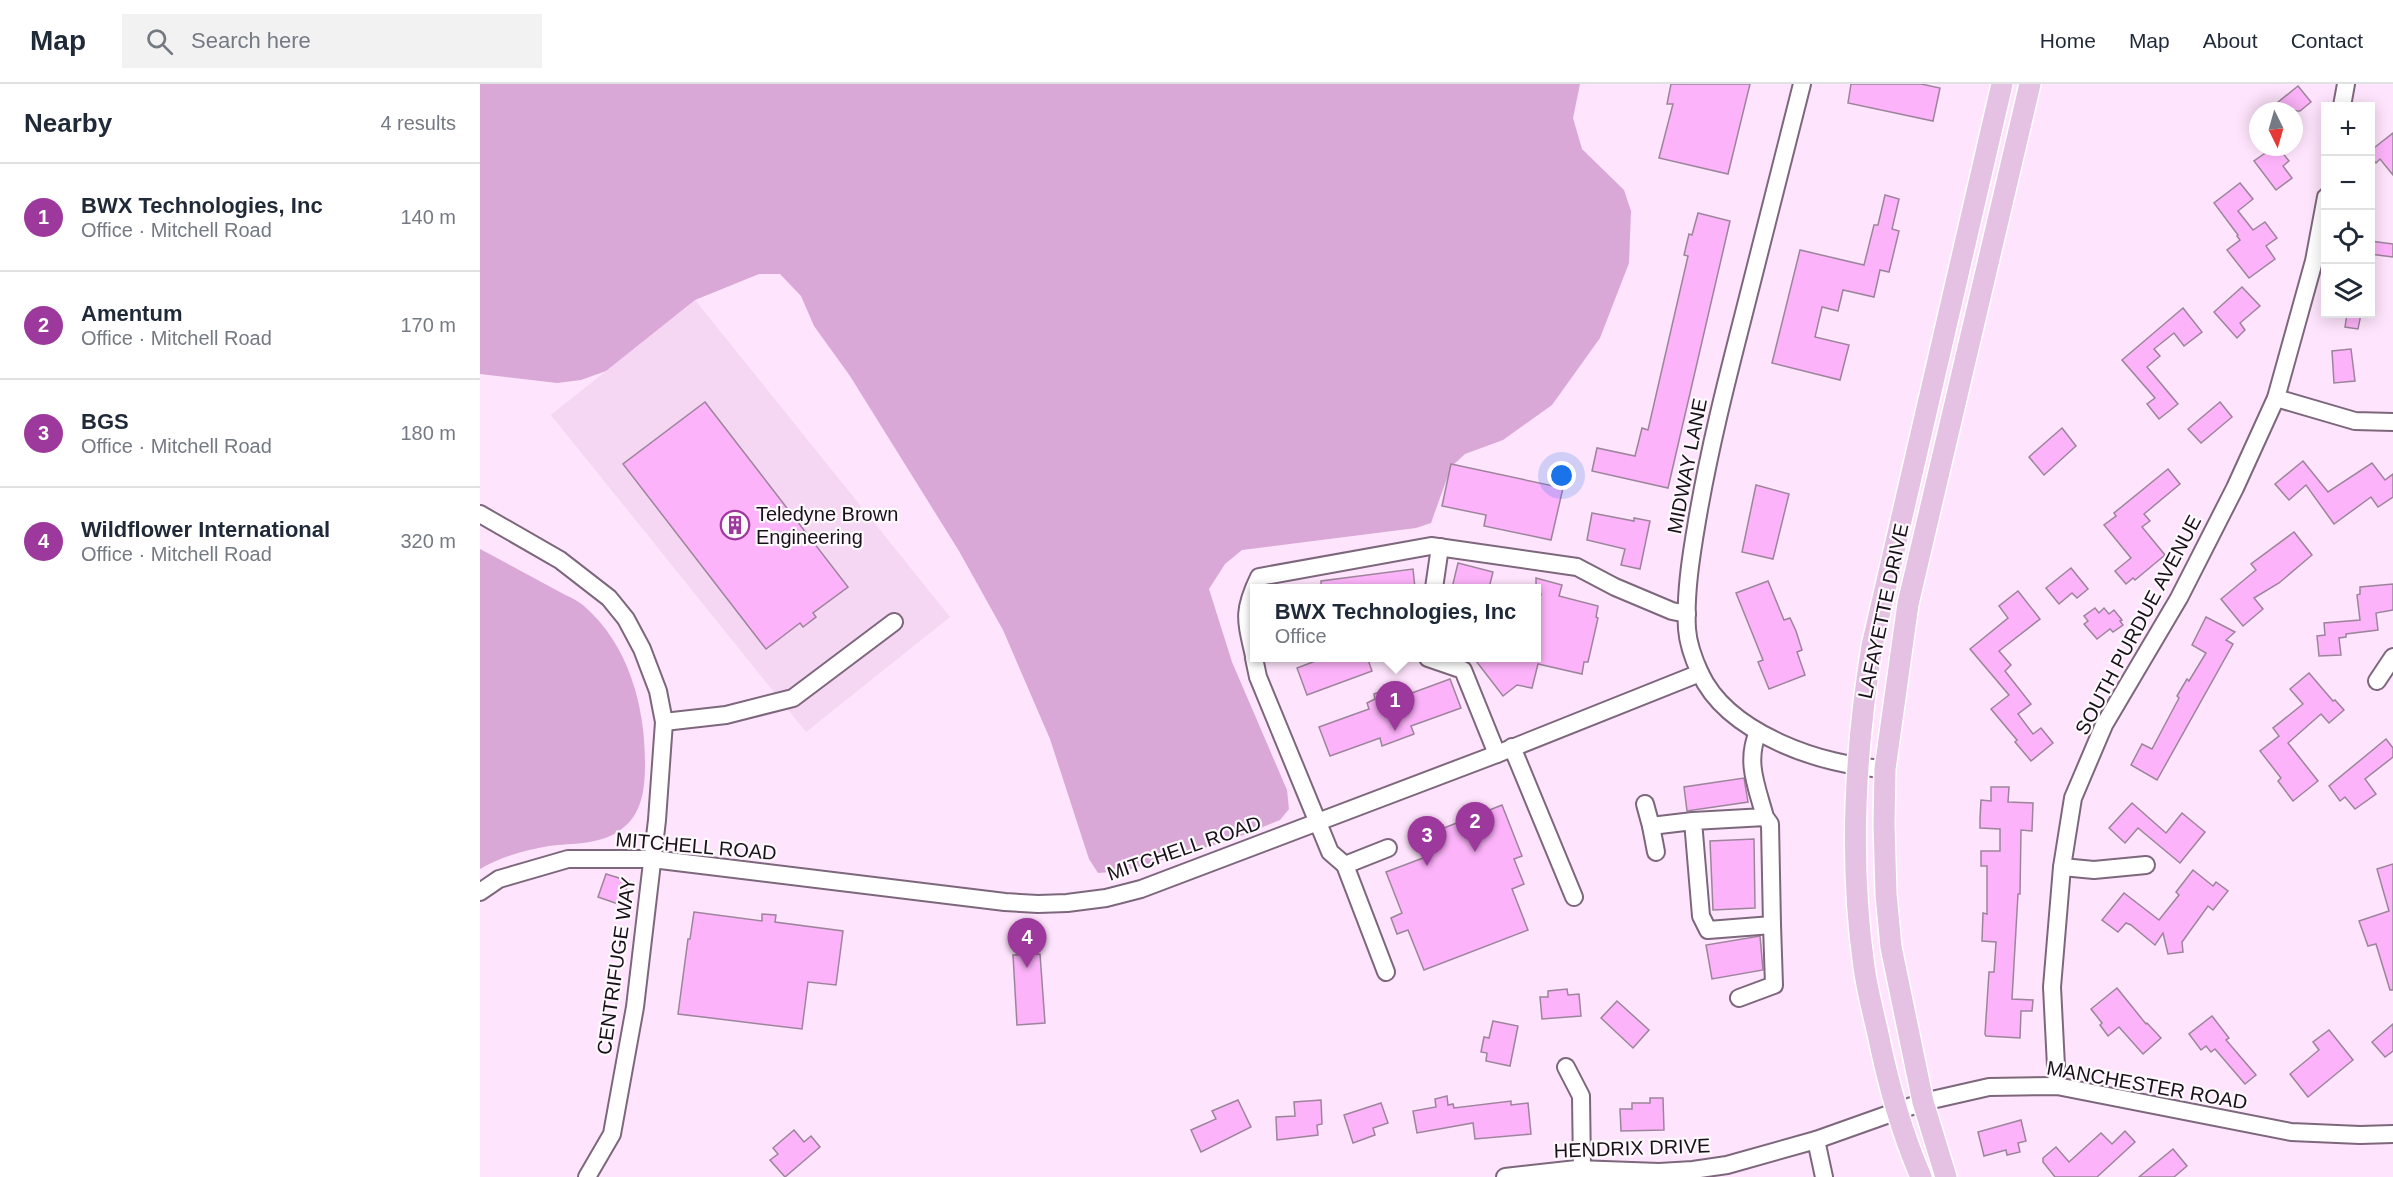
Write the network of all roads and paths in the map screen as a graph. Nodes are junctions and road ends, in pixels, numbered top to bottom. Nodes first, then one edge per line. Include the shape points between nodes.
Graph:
1 (1802, 84) edge
2 (2002, 84) edge
3 (2030, 84) edge
4 (2346, 84) edge
5 (2343, 102) edge
6 (1976, 198) junction
7 (2002, 205) junction
8 (2323, 210) edge
9 (2276, 398) junction
10 (2393, 422) edge
11 (480, 514) edge
12 (1440, 547) junction
13 (1256, 584) edge
14 (1435, 584) edge
15 (1250, 595) edge
16 (1687, 614) junction
17 (894, 621) dead end
18 (1250, 638) edge
19 (2393, 657) edge
20 (1255, 662) edge
21 (1441, 662) edge
22 (1700, 673) junction
23 (2378, 681) dead end
24 (664, 722) junction
25 (1758, 732) junction
26 (1512, 747) junction
27 (1497, 754) junction
28 (1858, 768) junction
29 (1885, 769) junction
30 (1645, 804) dead end
31 (1765, 816) junction
32 (1692, 821) junction
33 (1319, 822) junction
34 (1651, 826) junction
35 (1388, 848) dead end
36 (1656, 852) dead end
37 (652, 859) junction
38 (1345, 864) junction
39 (2146, 865) dead end
40 (2062, 867) junction
41 (480, 892) edge
42 (1574, 897) dead end
43 (1772, 925) junction
44 (1386, 972) dead end
45 (1740, 998) dead end
46 (1566, 1067) dead end
47 (2057, 1086) junction
48 (1923, 1102) junction
49 (1896, 1111) junction
50 (2393, 1134) edge
51 (1816, 1140) junction
52 (1582, 1169) junction
53 (588, 1177) edge
54 (1505, 1177) edge
55 (1824, 1177) edge
56 (1921, 1177) edge
57 (1946, 1177) edge

1 - 16 street, MIDWAY LANE via 1708,452 1691,556
2 - 6 main road, LAFAYETTE DRIVE
3 - 7 main road, LAFAYETTE DRIVE
4 - 5 street
6 - 7 main road
6 - 28 main road, LAFAYETTE DRIVE via 1872,646
7 - 29 main road, LAFAYETTE DRIVE via 1908,604
8 - 9 street, SOUTH PURDUE AVENUE via 2314,261
9 - 10 street via 2355,421
9 - 40 street, SOUTH PURDUE AVENUE via 2179,598 2104,725 2073,798
11 - 24 street, CENTRIFUGE WAY via 560,560 609,598 642,649 658,691
12 - 13 street via 1259,577
12 - 14 street
12 - 16 street via 1577,567 1625,591
15 - 18 street via 1246,618
16 - 22 street, MIDWAY LANE via 1687,632
17 - 24 street via 793,698 726,715
19 - 23 street
20 - 33 street
21 - 27 street via 1463,670
22 - 25 street, MIDWAY LANE via 1724,706
22 - 26 street, MITCHELL ROAD
24 - 37 street, CENTRIFUGE WAY
25 - 28 street, MIDWAY LANE via 1804,752
25 - 31 street via 1751,762
26 - 27 street, MITCHELL ROAD
26 - 42 street
27 - 33 street, MITCHELL ROAD
28 - 29 street, MIDWAY LANE
28 - 49 main road, LAFAYETTE DRIVE via 1855,855 1864,968
29 - 48 main road, LAFAYETTE DRIVE via 1886,894 1891,947
30 - 34 street
31 - 32 street
31 - 43 street via 1770,824
32 - 34 street
32 - 43 street via 1701,915 1708,930
33 - 37 street, MITCHELL ROAD via 1141,889 1067,903 1005,902
33 - 38 street via 1330,852
34 - 36 street
35 - 38 street
37 - 41 street, MITCHELL ROAD via 568,859 499,879
37 - 53 street, CENTRIFUGE WAY via 635,1007 612,1134
38 - 44 street
39 - 40 street via 2094,870
40 - 47 street, SOUTH PURDUE AVENUE via 2052,987
43 - 45 street via 1774,985
46 - 52 street via 1581,1096
47 - 48 street, MANCHESTER ROAD via 1989,1087
47 - 50 street, MANCHESTER ROAD via 2291,1132
48 - 49 street, MANCHESTER ROAD
48 - 57 main road, LAFAYETTE DRIVE
49 - 51 street, HENDRIX DRIVE
49 - 56 main road, LAFAYETTE DRIVE
51 - 52 street, HENDRIX DRIVE via 1727,1165 1693,1170
51 - 55 street
52 - 54 street, HENDRIX DRIVE

